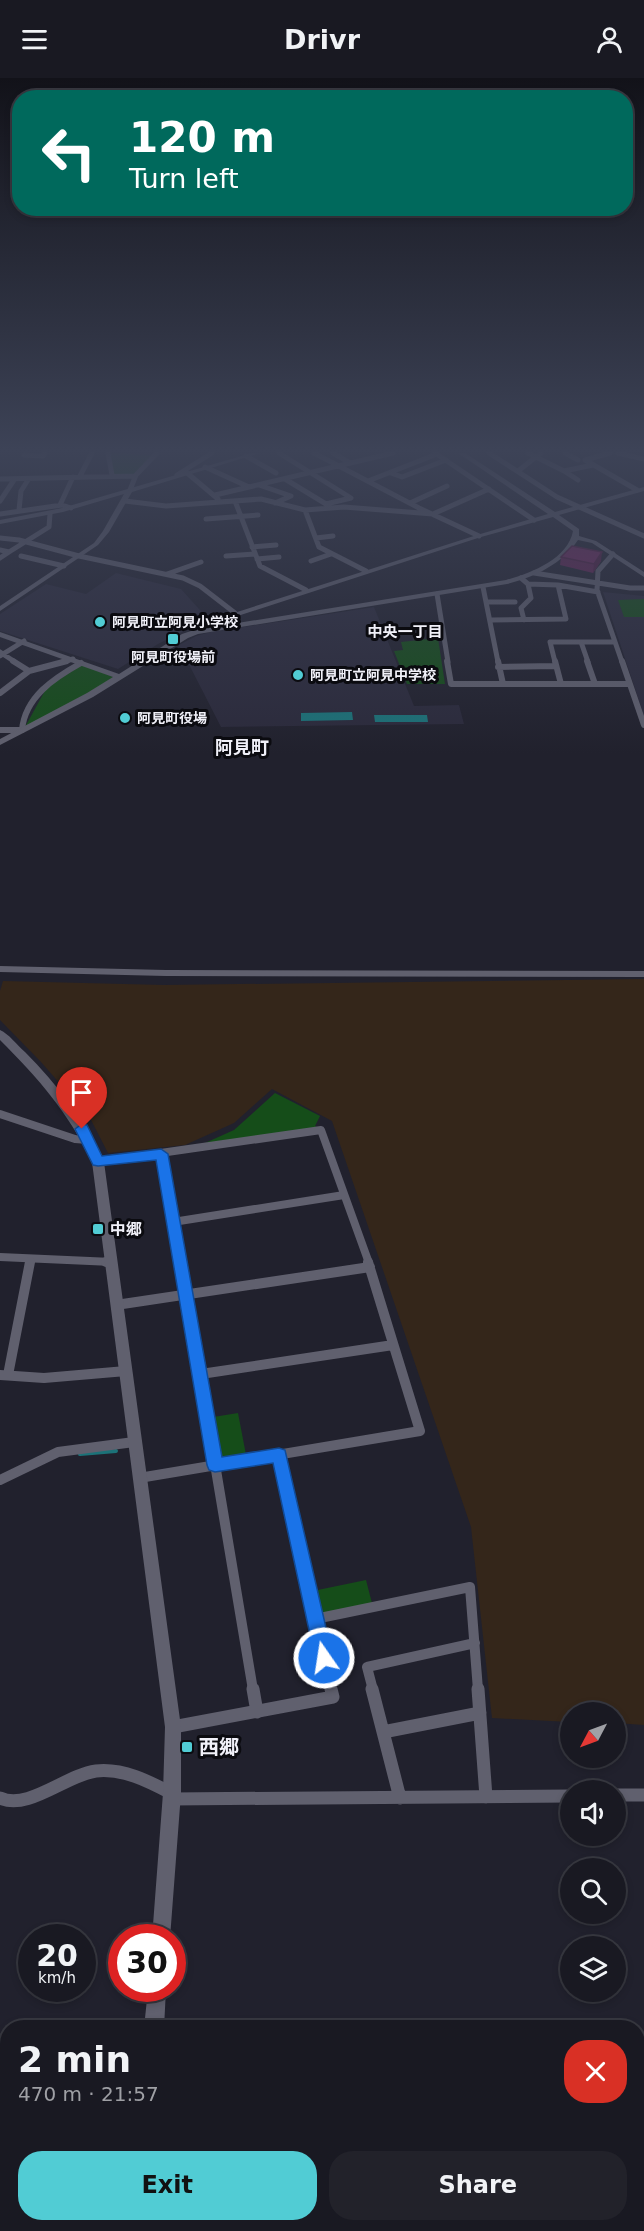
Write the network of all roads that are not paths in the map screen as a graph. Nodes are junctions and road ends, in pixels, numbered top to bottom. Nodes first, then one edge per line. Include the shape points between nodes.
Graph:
1 (70, 553) edge
2 (82, 553) edge
3 (423, 553) edge
4 (562, 553) edge
5 (331, 554) joint
6 (613, 554) joint
7 (21, 556) dead end
8 (79, 556) junction
9 (225, 556) dead end
10 (256, 556) junction
11 (279, 557) dead end
12 (311, 561) dead end
13 (201, 562) dead end
14 (64, 566) junction
15 (366, 571) junction
16 (534, 573) junction
17 (166, 574) junction
18 (644, 575) edge
19 (521, 578) junction
20 (597, 583) junction
21 (528, 584) junction
22 (558, 585) junction
23 (483, 587) junction
24 (644, 588) edge
25 (306, 590) junction
26 (598, 592) junction
27 (437, 594) junction
28 (487, 602) junction
29 (515, 602) dead end
30 (2, 606) edge
31 (235, 613) junction
32 (491, 620) junction
33 (524, 620) junction
34 (207, 629) junction
35 (0, 634) edge
36 (24, 641) junction
37 (581, 642) junction
38 (614, 642) junction
39 (1, 654) edge
40 (77, 661) junction
41 (498, 666) junction
42 (556, 666) junction
43 (29, 671) junction
44 (120, 677) junction
45 (503, 684) junction
46 (561, 684) junction
47 (595, 684) junction
48 (629, 684) junction
49 (0, 693) edge
50 (644, 725) edge
51 (0, 730) edge
52 (22, 730) junction
53 (0, 742) edge
54 (0, 969) edge
55 (644, 974) edge
56 (1, 1035) edge
57 (0, 1114) edge
58 (88, 1140) junction
59 (161, 1154) junction
60 (98, 1162) junction
61 (344, 1195) junction
62 (173, 1222) junction
63 (0, 1257) edge
64 (30, 1260) junction
65 (111, 1262) junction
66 (370, 1267) junction
67 (186, 1295) junction
68 (116, 1305) junction
69 (393, 1345) junction
70 (126, 1371) junction
71 (201, 1374) junction
72 (4, 1375) edge
73 (134, 1442) junction
74 (279, 1455) junction
75 (215, 1465) junction
76 (139, 1478) junction
77 (0, 1480) edge
78 (315, 1619) junction
79 (475, 1643) junction
80 (257, 1712) junction
81 (480, 1713) junction
82 (173, 1727) junction
83 (383, 1732) junction
84 (626, 1795) edge
85 (644, 1795) edge
86 (171, 1796) junction
87 (560, 1796) edge
88 (486, 1797) junction
89 (0, 1798) edge
90 (400, 1798) junction
91 (162, 1924) edge
92 (156, 2002) edge
93 (155, 2020) edge

1 - 8 street
2 - 8 street
3 - 15 street
4 - 16 street
5 - 12 street
5 - 15 street
6 - 18 street
6 - 20 street via 599,568
7 - 14 street
8 - 14 street
8 - 17 street
9 - 10 street
10 - 11 street
10 - 25 street via 260,566
13 - 17 street
14 - 30 street
15 - 25 street
16 - 19 street
16 - 20 street
17 - 31 street via 200,586
19 - 21 street
19 - 23 street
20 - 24 street
20 - 26 street
21 - 22 street
21 - 33 street via 531,598 521,608
22 - 26 street
22 - 33 street via 566,619
23 - 27 street
23 - 28 street
25 - 31 street
26 - 38 street
27 - 34 street
27 - 45 street via 451,684
28 - 29 street
28 - 32 street
31 - 34 street via 206,624
32 - 33 street
32 - 41 street
34 - 44 street via 185,636
35 - 36 street
36 - 39 street
36 - 40 street
37 - 38 street
37 - 42 street via 550,642
37 - 47 street
38 - 48 street
39 - 43 street
40 - 43 street
40 - 44 street
40 - 52 street via 39,693 22,721
41 - 42 street
41 - 45 street
42 - 46 street
43 - 49 street
44 - 52 street
45 - 46 street
46 - 47 street
47 - 48 street
48 - 50 street
51 - 52 street
52 - 53 street
54 - 55 street
56 - 58 street via 62,1097
57 - 58 street
58 - 60 street
59 - 60 street
59 - 61 street via 321,1130
59 - 62 street
60 - 65 street
61 - 62 street
61 - 66 street
62 - 67 street
63 - 64 street
64 - 65 street
64 - 72 street
65 - 68 street
66 - 67 street
66 - 69 street
67 - 68 street
67 - 71 street
68 - 70 street
69 - 71 street
69 - 74 street via 420,1431
70 - 72 street via 44,1378
70 - 73 street
71 - 75 street
73 - 76 street
73 - 77 street via 58,1452
74 - 75 street
74 - 78 street
75 - 76 street
75 - 80 street
76 - 82 street
78 - 79 street via 470,1587
78 - 80 street via 333,1696
79 - 81 street
79 - 83 street via 367,1667
80 - 82 street
81 - 83 street
81 - 88 street
82 - 86 street
83 - 90 street
84 - 85 street
86 - 89 street via 140,1776 98,1771 72,1777 23,1800 11,1803
86 - 90 street
86 - 91 street
87 - 88 street
88 - 90 street
92 - 93 street

